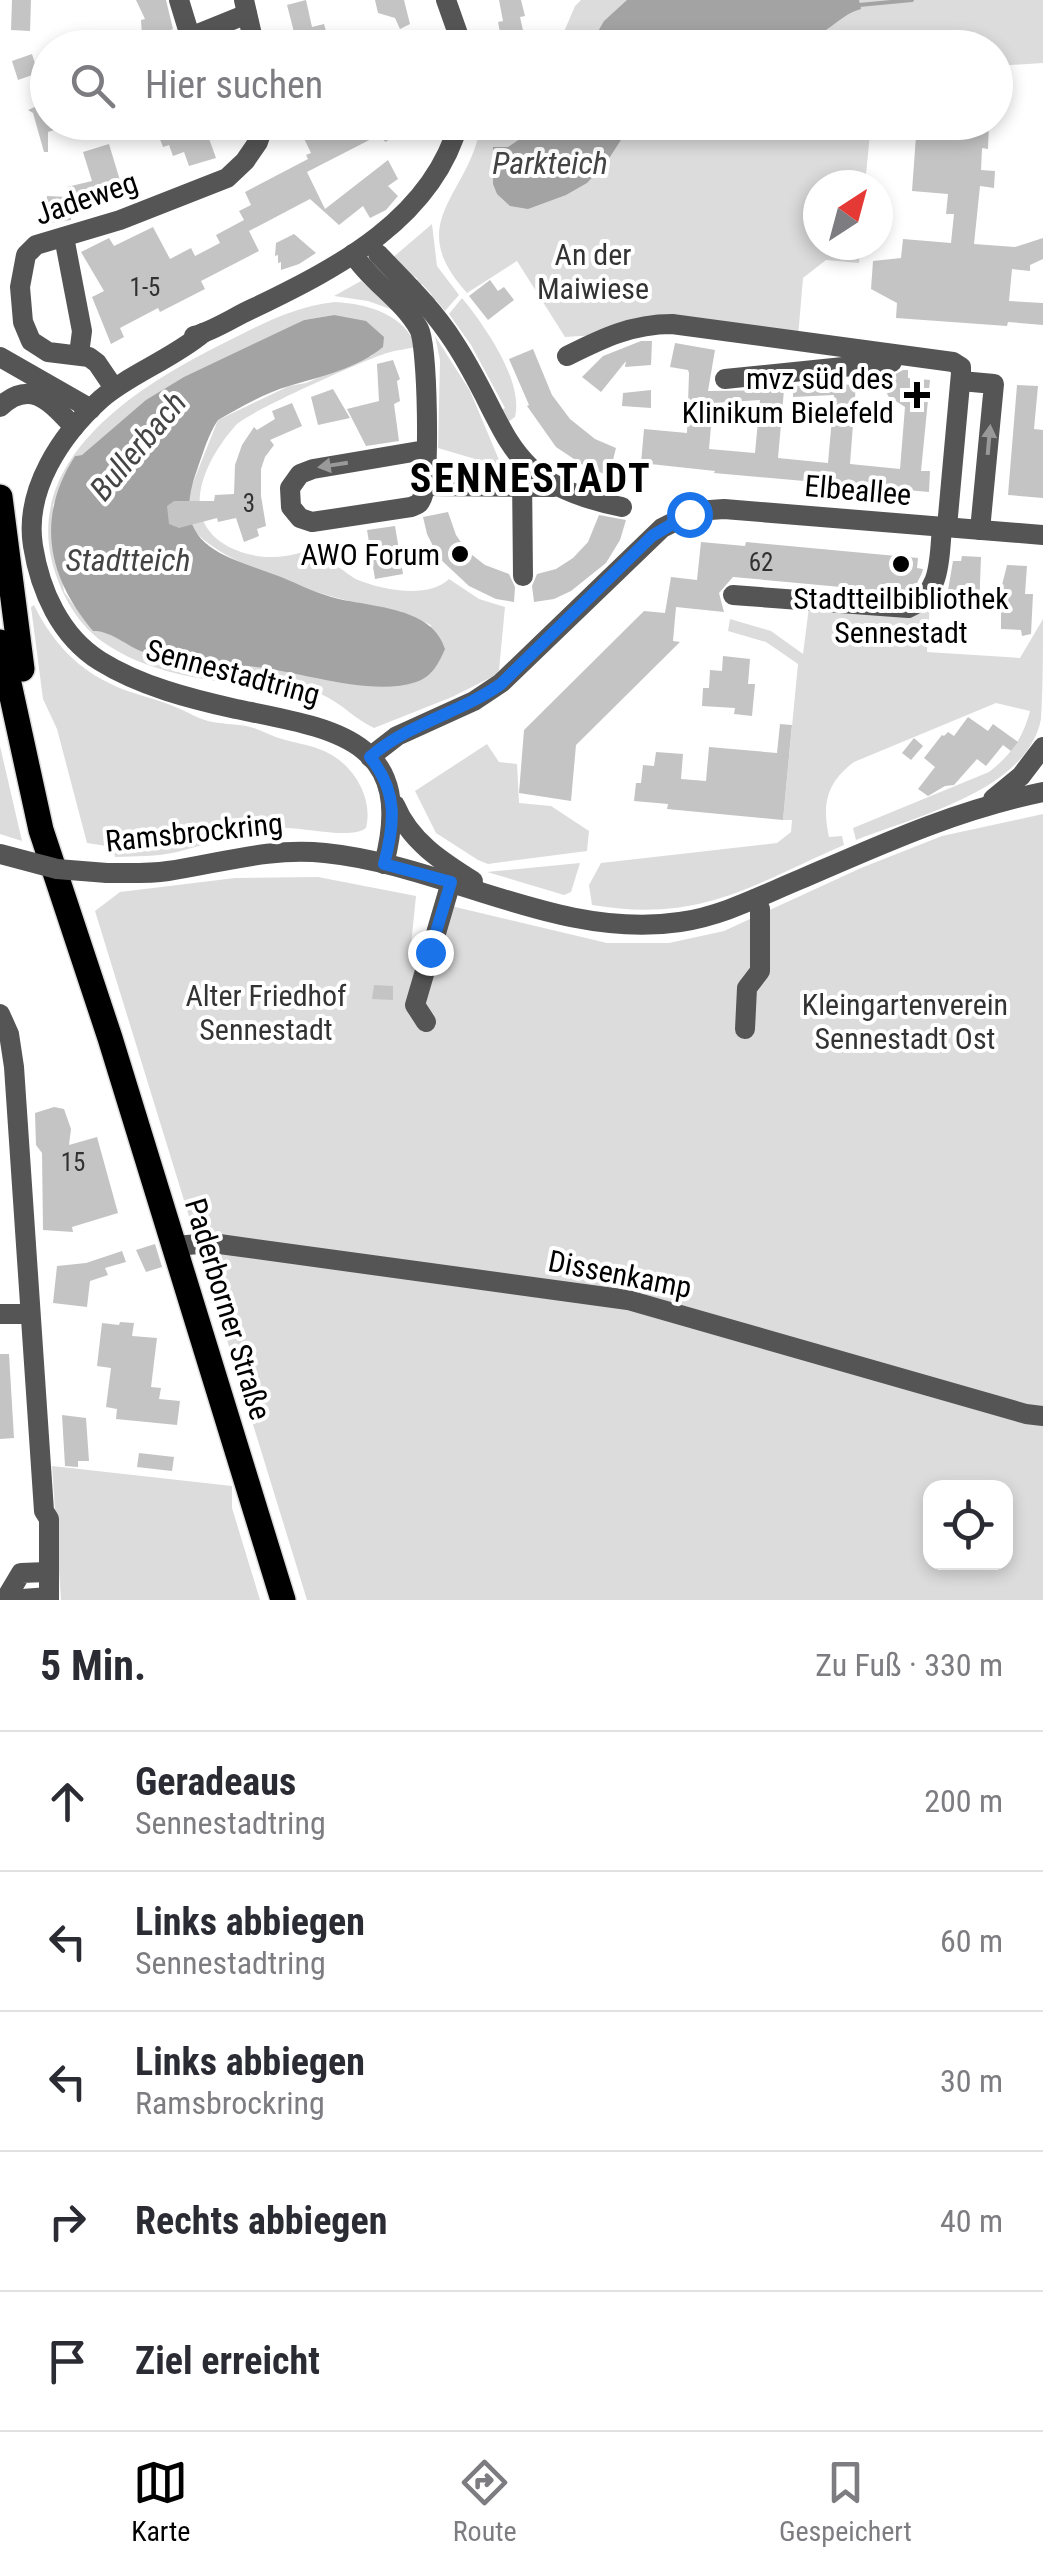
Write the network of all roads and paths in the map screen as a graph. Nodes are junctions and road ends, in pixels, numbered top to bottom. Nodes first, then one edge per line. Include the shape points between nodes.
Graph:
1 (179, 0) edge
2 (446, 0) edge
3 (246, 7) edge
4 (188, 30) edge
5 (202, 30) edge
6 (455, 30) edge
7 (259, 140) edge
8 (453, 140) edge
9 (465, 140) edge
10 (64, 237) junction
11 (364, 258) junction
12 (396, 287) junction
13 (79, 354) junction
14 (905, 355) junction
15 (567, 356) dead end
16 (0, 358) edge
17 (725, 379) dead end
18 (961, 380) junction
19 (114, 388) junction
20 (0, 407) edge
21 (91, 409) junction
22 (74, 427) junction
23 (425, 450) junction
24 (522, 462) junction
25 (424, 486) junction
26 (522, 486) junction
27 (556, 487) junction
28 (0, 497) edge
29 (622, 507) dead end
30 (944, 527) junction
31 (980, 530) junction
32 (1043, 536) edge
33 (523, 576) dead end
34 (733, 595) dead end
35 (0, 642) edge
36 (1043, 747) edge
37 (370, 757) junction
38 (1021, 776) junction
39 (1043, 781) edge
40 (1043, 792) edge
41 (391, 794) junction
42 (986, 804) junction
43 (0, 854) edge
44 (384, 864) junction
45 (451, 882) junction
46 (510, 899) junction
47 (754, 899) junction
48 (415, 1012) dead end
49 (0, 1014) edge
50 (744, 1028) dead end
51 (110, 1038) junction
52 (7, 1068) edge
53 (174, 1246) junction
54 (0, 1314) edge
55 (30, 1314) junction
56 (1043, 1416) edge
57 (47, 1572) junction
58 (49, 1598) edge
59 (7, 1600) edge
60 (284, 1600) edge

1 - 4 street
2 - 6 street
3 - 5 street
7 - 10 street, Jadeweg via 226,178
8 - 11 street, Sennestadtring via 433,181
9 - 11 street, Sennestadtring via 443,188 417,218
10 - 13 street via 82,330
10 - 13 street, Jadeweg via 36,245 26,256 23,322 40,348
11 - 12 street
11 - 19 street, Sennestadtring via 178,341 131,369
12 - 23 street via 424,342
12 - 24 street via 453,340
13 - 19 street, Jadeweg via 97,362
14 - 15 street via 650,324 623,329
14 - 17 street via 897,362
14 - 18 street via 953,362
16 - 21 street
18 - 30 street
31 -> 18 street via 994,384
19 - 21 street, Sennestadtring
20 - 22 street via 12,396 33,394
21 - 22 street, Sennestadtring
22 - 37 street, Sennestadtring via 43,477 32,535 49,604 82,646 148,684 320,726
23 - 25 street
23 -> 25 street via 306,471 292,484 289,502 300,518 316,522 411,507 422,500
24 - 26 street
24 - 27 street
25 - 26 street
26 - 27 street
26 - 33 street
27 - 29 street
28 - 51 main road, Paderborner Straße via 31,722
30 - 31 street, Elbeallee
30 - 34 street via 937,580 908,608
30 - 37 street, Elbeallee via 714,508 689,514 652,536 501,684 397,736
31 - 32 street, Elbeallee
35 - 51 main road, Paderborner Straße via 41,830
36 - 38 street, Ramsbrockring
37 - 41 street, Sennestadtring
38 - 39 street
38 - 42 street, Ramsbrockring
40 - 42 street, Ramsbrockring
41 - 44 street
41 - 46 street, Ramsbrockring via 408,828 431,853
42 - 47 street, Ramsbrockring
43 - 44 street, Ramsbrockring, bridge via 56,869 108,873 166,871 270,852
44 - 45 street, Ramsbrockring
45 - 46 street, Ramsbrockring
45 - 48 street
46 - 47 street, Ramsbrockring via 574,918 654,924 706,917
47 - 50 street via 760,909 760,971 747,988
49 - 52 street via 7,1027
51 - 53 main road, Paderborner Straße
52 - 55 street
53 - 56 street, Dissenkamp via 212,1244 628,1300
53 - 60 main road, Paderborner Straße
54 - 55 street
55 - 57 street via 49,1519
57 - 58 street
57 - 59 street via 22,1573
58 - 59 street

